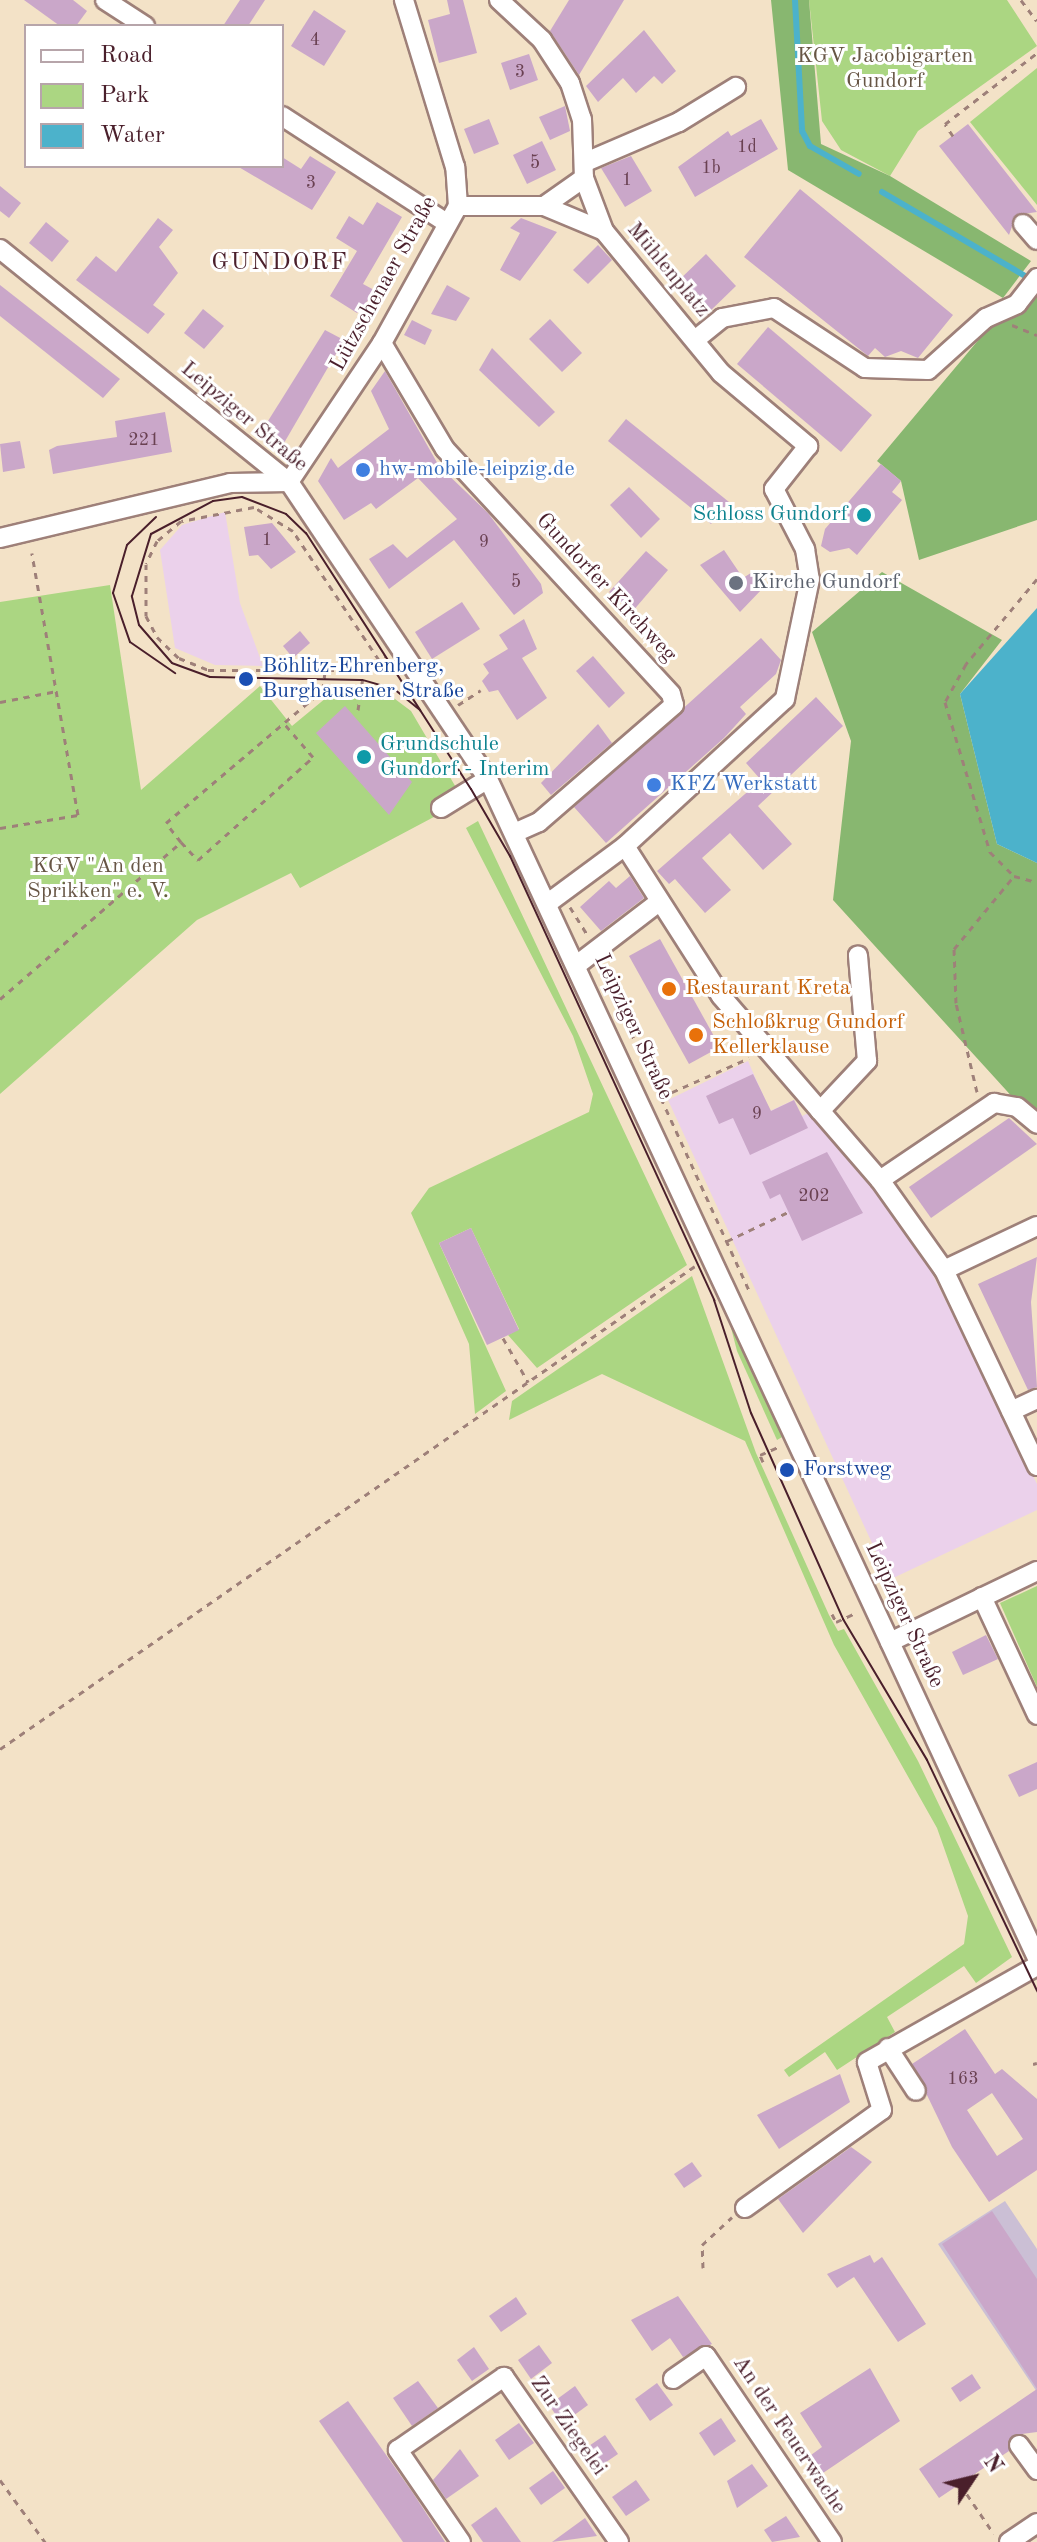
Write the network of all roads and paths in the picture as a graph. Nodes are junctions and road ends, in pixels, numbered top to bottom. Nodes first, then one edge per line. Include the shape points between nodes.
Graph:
1 (105, 0) edge
2 (404, 0) edge
3 (499, 0) edge
4 (1021, 0) edge
5 (1037, 21) edge
6 (142, 24) edge
7 (1037, 53) edge
8 (736, 87) dead end
9 (284, 117) edge
10 (953, 136) dead end
11 (586, 169) junction
12 (458, 206) junction
13 (544, 206) junction
14 (447, 223) junction
15 (1023, 224) dead end
16 (604, 231) junction
17 (1037, 240) edge
18 (0, 249) edge
19 (1037, 278) edge
20 (695, 340) junction
21 (382, 343) junction
22 (289, 482) junction
23 (0, 538) edge
24 (32, 553) dead end
25 (1037, 579) edge
26 (402, 645) junction
27 (379, 660) junction
28 (364, 670) junction
29 (325, 671) junction
30 (481, 690) dead end
31 (57, 691) junction
32 (0, 702) edge
33 (358, 710) dead end
34 (445, 713) junction
35 (282, 721) junction
36 (488, 779) junction
37 (441, 808) dead end
38 (0, 828) edge
39 (517, 832) junction
40 (181, 842) junction
41 (625, 846) junction
42 (1014, 876) junction
43 (1037, 882) edge
44 (660, 901) junction
45 (548, 903) junction
46 (858, 955) dead end
47 (578, 964) junction
48 (0, 999) edge
49 (765, 1051) junction
50 (661, 1097) dead end
51 (820, 1111) junction
52 (982, 1111) junction
53 (1037, 1124) edge
54 (880, 1180) junction
55 (788, 1212) dead end
56 (1037, 1226) edge
57 (711, 1253) junction
58 (944, 1270) junction
59 (503, 1338) dead end
60 (528, 1382) junction
61 (1037, 1399) edge
62 (1011, 1411) junction
63 (780, 1446) dead end
64 (763, 1462) dead end
65 (1037, 1466) edge
66 (1026, 1574) edge
67 (982, 1597) junction
68 (854, 1613) dead end
69 (832, 1614) dead end
70 (890, 1642) junction
71 (1037, 1715) edge
72 (0, 1749) edge
73 (1037, 1958) edge
74 (1037, 1966) edge
75 (888, 2048) junction
76 (916, 2091) dead end
77 (745, 2208) joint
78 (703, 2268) dead end
79 (673, 2379) dead end
80 (1019, 2445) dead end
81 (1037, 2470) edge
82 (0, 2480) edge
83 (960, 2484) dead end
84 (1037, 2523) edge
85 (45, 2542) edge
86 (461, 2542) edge
87 (619, 2542) edge
88 (832, 2542) edge
89 (999, 2542) edge
90 (1009, 2542) edge

1 - 6 street
2 - 12 street, Lützschenaer Straße via 455,167
3 - 11 street, Mühlenplatz via 542,40 570,83
4 - 5 path
7 - 10 path via 945,124
8 - 11 street
9 - 14 street
11 - 13 street
11 - 16 street, Mühlenplatz
12 - 13 street, Mühlenplatz
12 - 14 street, Lützschenaer Straße
13 - 16 street, Mühlenplatz
14 - 21 street, Lützschenaer Straße
15 - 17 street
16 - 20 street, Mühlenplatz
18 - 22 street, Leipziger Straße
19 - 20 street via 1017,304 986,318 928,370 865,368 774,308 722,318
20 - 41 street, Mühlenplatz via 721,373 808,446 774,489 805,549 810,579 785,699
21 - 22 street, Lützschenaer Straße
21 - 39 street, Gundorfer Kirchweg via 445,449 671,694 674,705 539,822
22 - 23 street via 230,483
22 - 26 street, Leipziger Straße
24 - 31 path
25 - 42 path via 966,664 945,702 990,852
26 - 27 path
26 - 34 street, Leipziger Straße
27 - 28 path
27 - 29 path via 308,551 276,516 223,508 181,521 157,541 146,564 146,616 179,658 208,670
28 - 29 path
28 - 33 path
29 - 35 path via 323,690
30 - 34 path
31 - 32 path
31 - 38 path via 78,815
34 - 36 street, Leipziger Straße
35 - 40 path via 166,823
35 - 40 path via 313,757 198,860
36 - 37 street
36 - 39 street, Leipziger Straße
39 - 45 street, Leipziger Straße
40 - 48 path
41 - 44 street
41 - 45 street
42 - 43 path
42 - 52 path via 954,949 956,1003
44 - 47 street
44 - 49 street
45 - 47 street, Leipziger Straße
46 - 51 street via 867,1061
47 - 57 street, Leipziger Straße
49 - 50 path
49 - 51 street
51 - 54 street
52 - 53 street via 994,1103 1017,1107
52 - 54 street
54 - 58 street
55 - 57 path
56 - 58 street
57 - 60 path
57 - 70 street, Leipziger Straße
58 - 62 street
59 - 60 path
60 - 72 path
61 - 62 street
62 - 65 street
63 - 64 path via 760,1455
66 - 67 street
67 - 70 street
67 - 71 street
68 - 69 path via 836,1622
70 - 73 street, Leipziger Straße
74 - 75 street
75 - 76 street
75 - 77 street via 867,2062 882,2110
77 - 78 path via 718,2224 702,2245
79 - 88 street, An der Feuerwache via 706,2356
80 - 81 street
82 - 85 path
83 - 89 path
84 - 90 street
86 - 87 street, Zur Ziegelei via 398,2450 504,2377

